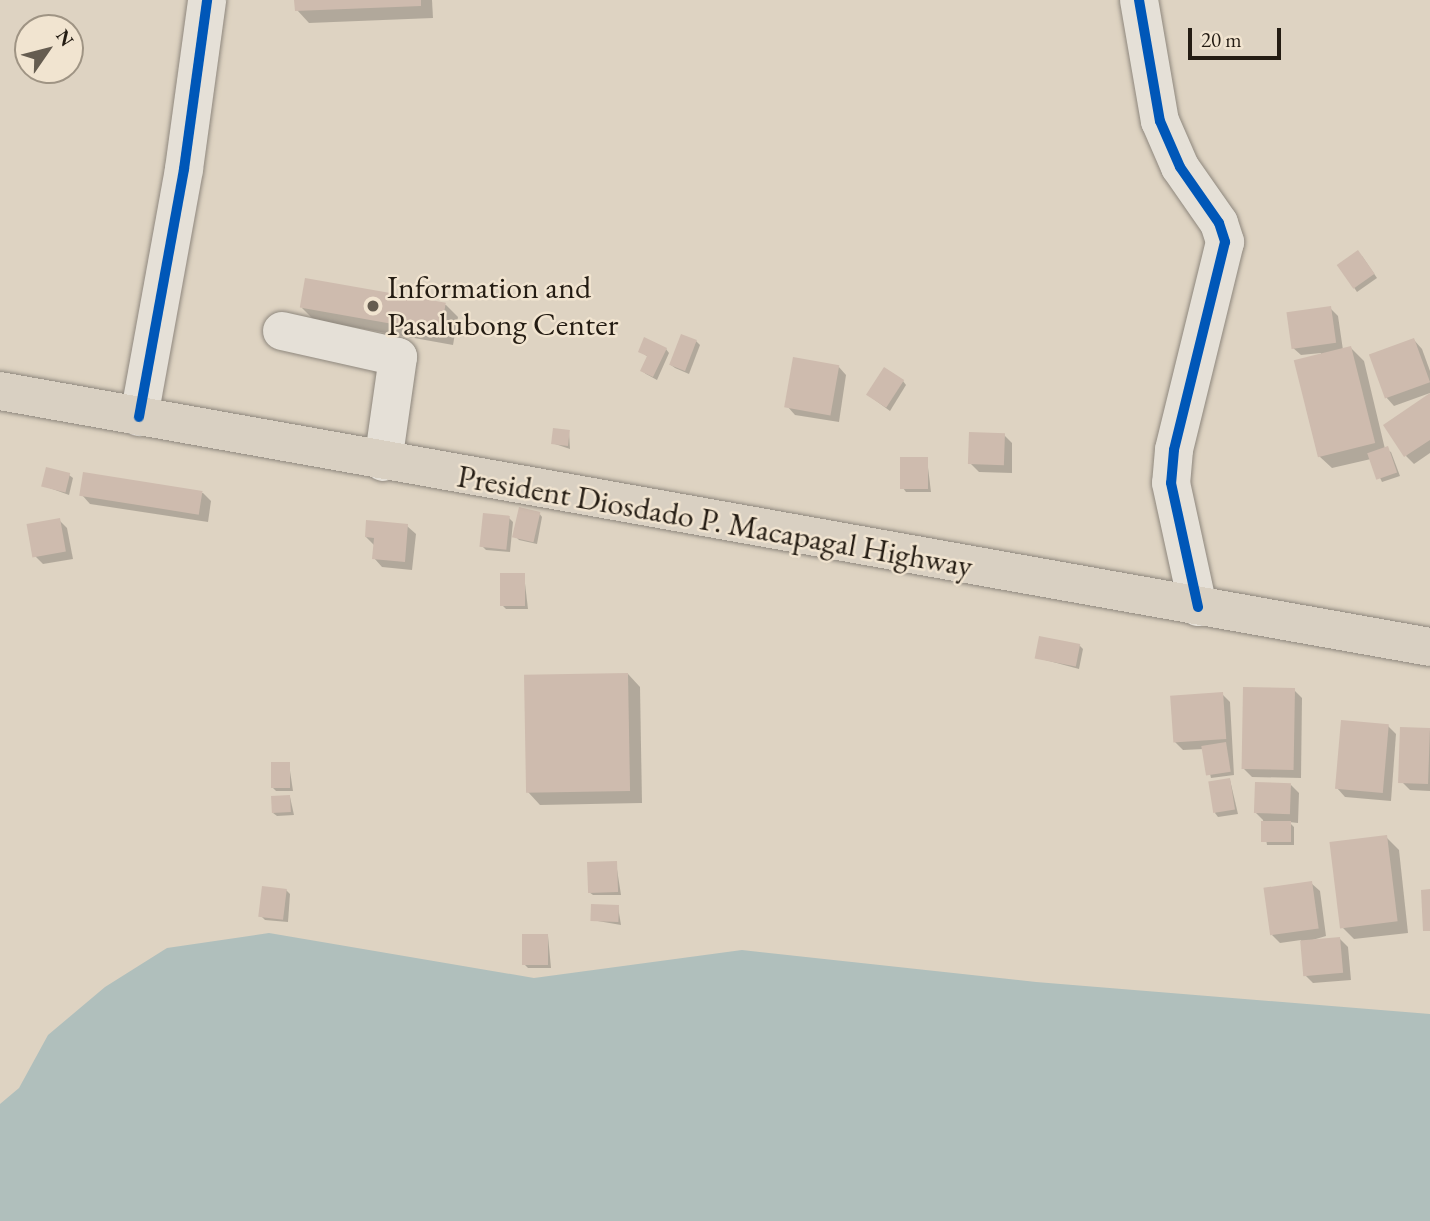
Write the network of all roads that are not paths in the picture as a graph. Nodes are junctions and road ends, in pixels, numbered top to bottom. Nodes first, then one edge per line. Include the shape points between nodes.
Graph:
1 (207, 0) edge
2 (1139, 0) edge
3 (282, 331) dead end
4 (0, 391) edge
5 (139, 417) junction
6 (383, 462) junction
7 (1198, 607) junction
8 (1430, 647) edge

1 - 5 street via 184,169
2 - 7 street via 1160,121 1180,167 1219,223 1225,242 1174,450 1171,483
3 - 6 street via 398,356
4 - 5 highway, President Diosdado P. Macapagal Highway
5 - 6 highway, President Diosdado P. Macapagal Highway
6 - 7 highway, President Diosdado P. Macapagal Highway
7 - 8 highway, President Diosdado P. Macapagal Highway

